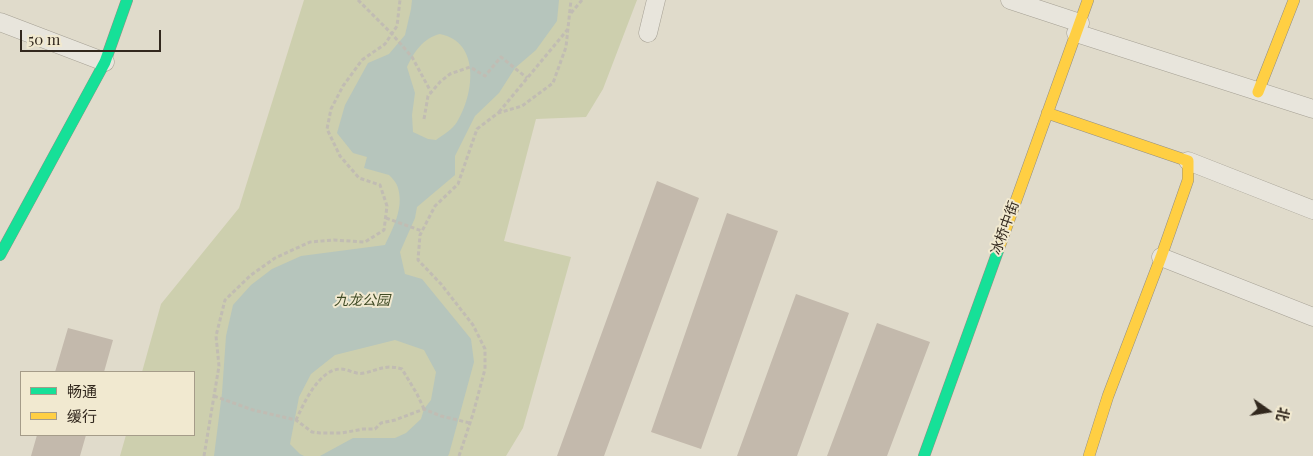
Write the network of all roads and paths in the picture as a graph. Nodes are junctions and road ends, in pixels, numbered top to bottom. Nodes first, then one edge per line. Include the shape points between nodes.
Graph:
1 (127, 0) edge
2 (358, 0) edge
3 (400, 0) edge
4 (571, 0) edge
5 (582, 0) edge
6 (656, 0) edge
7 (1010, 0) edge
8 (1088, 0) edge
9 (1294, 0) edge
10 (570, 13) junction
11 (0, 22) edge
12 (568, 28) junction
13 (1078, 28) junction
14 (648, 33) dead end
15 (392, 34) junction
16 (104, 62) junction
17 (527, 78) junction
18 (432, 92) junction
19 (1258, 92) junction
20 (1313, 110) edge
21 (498, 113) junction
22 (1047, 113) junction
23 (424, 119) dead end
24 (1188, 161) junction
25 (1313, 210) edge
26 (386, 218) junction
27 (422, 230) junction
28 (0, 255) edge
29 (1161, 257) junction
30 (1313, 315) edge
31 (214, 396) junction
32 (424, 410) junction
33 (296, 420) junction
34 (470, 423) junction
35 (204, 456) edge
36 (460, 456) edge
37 (924, 456) edge
38 (1089, 456) edge

1 - 16 street
2 - 15 path
3 - 15 path via 397,26
4 - 10 path
5 - 10 path
6 - 14 street
7 - 13 street
8 - 13 street, 冰桥中街
9 - 19 street
10 - 12 path
11 - 16 street
12 - 17 path
12 - 21 path via 566,47 553,83 522,106
13 - 19 street
13 - 22 street, 冰桥中街
15 - 18 path via 412,56
15 - 26 path via 385,44 362,60 343,86 331,109 328,128 340,156 359,178 380,186 387,206
16 - 28 street
17 - 18 path via 501,57 485,76 470,67 450,74
17 - 21 path
18 - 23 path via 428,96
19 - 20 street
21 - 27 path via 477,129 458,184 435,206
22 - 24 street
22 - 37 street, 冰桥中街
24 - 25 street
24 - 29 street via 1188,180
26 - 27 path
26 - 31 path via 384,230 365,242 310,242 275,258 225,300 216,336 219,366
27 - 34 path via 418,260 473,325 485,349 485,369
29 - 30 street
29 - 38 street via 1108,396
31 - 33 path
31 - 35 path
32 - 33 path via 375,429 342,433 312,432
32 - 33 path via 402,369 392,366 362,374 340,369 322,376
32 - 34 path
34 - 36 path

